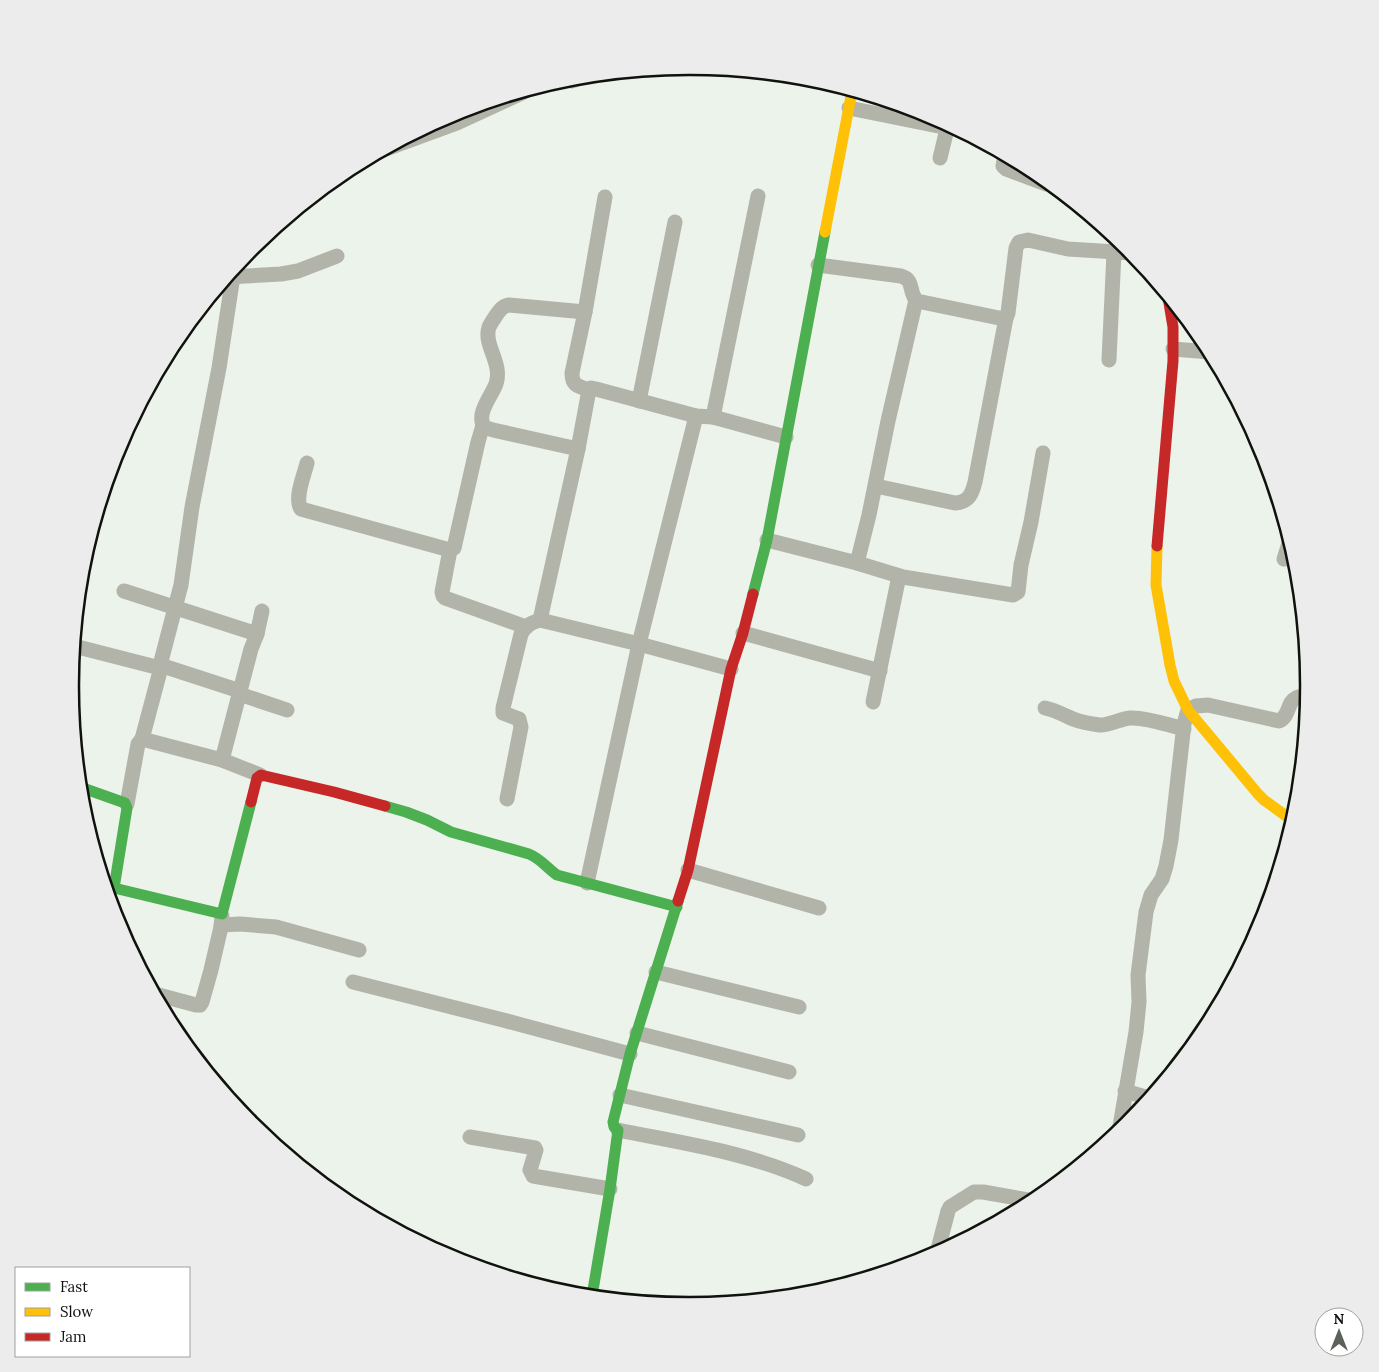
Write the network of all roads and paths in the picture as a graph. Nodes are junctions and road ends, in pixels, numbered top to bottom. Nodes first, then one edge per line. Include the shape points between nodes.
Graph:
1 (851, 97) edge
2 (849, 108) junction
3 (482, 112) edge
4 (924, 122) edge
5 (435, 131) edge
6 (947, 132) edge
7 (940, 158) dead end
8 (1004, 162) edge
9 (1027, 177) edge
10 (758, 196) dead end
11 (605, 197) dead end
12 (675, 222) dead end
13 (1114, 252) junction
14 (1120, 252) edge
15 (337, 256) dead end
16 (818, 265) junction
17 (236, 277) edge
18 (229, 284) edge
19 (916, 300) junction
20 (1170, 308) edge
21 (585, 312) junction
22 (1006, 318) junction
23 (1173, 349) junction
24 (1201, 351) edge
25 (1109, 360) dead end
26 (589, 390) junction
27 (639, 401) junction
28 (696, 416) junction
29 (713, 418) junction
30 (483, 425) junction
31 (786, 437) junction
32 (578, 449) junction
33 (1043, 453) dead end
34 (307, 463) dead end
35 (876, 486) junction
36 (767, 540) junction
37 (450, 550) junction
38 (1286, 553) edge
39 (1284, 559) dead end
40 (857, 563) junction
41 (899, 576) junction
42 (124, 591) dead end
43 (175, 608) junction
44 (262, 612) dead end
45 (533, 623) junction
46 (743, 633) junction
47 (257, 634) junction
48 (639, 644) junction
49 (80, 648) edge
50 (160, 667) junction
51 (731, 669) junction
52 (880, 671) junction
53 (240, 691) junction
54 (1300, 697) edge
55 (873, 702) dead end
56 (1045, 708) dead end
57 (287, 710) dead end
58 (1188, 710) junction
59 (1184, 729) junction
60 (142, 739) junction
61 (222, 760) junction
62 (260, 775) junction
63 (88, 790) edge
64 (507, 799) dead end
65 (127, 804) junction
66 (1287, 816) edge
67 (688, 870) junction
68 (587, 883) junction
69 (113, 888) edge
70 (116, 896) edge
71 (677, 907) junction
72 (819, 908) dead end
73 (221, 920) junction
74 (359, 950) dead end
75 (656, 972) junction
76 (353, 982) dead end
77 (163, 996) edge
78 (799, 1007) dead end
79 (637, 1032) junction
80 (630, 1054) junction
81 (789, 1072) dead end
82 (1125, 1091) junction
83 (620, 1095) junction
84 (1142, 1096) edge
85 (1121, 1119) edge
86 (618, 1130) junction
87 (798, 1136) dead end
88 (470, 1137) dead end
89 (806, 1179) dead end
90 (610, 1189) junction
91 (1020, 1199) edge
92 (940, 1243) edge
93 (593, 1289) edge

1 - 2 street
2 - 4 street
2 - 16 street
3 - 5 street
6 - 7 street
8 - 9 street via 1006,169
10 - 29 street
11 - 21 street
12 - 27 street
13 - 14 street
13 - 22 street via 1068,249 1028,240 1019,242
13 - 25 street
15 - 17 street via 298,271
16 - 19 street via 907,277
16 - 31 street
18 - 43 street via 219,368
19 - 22 street
19 - 35 street
20 - 23 street
21 - 26 street via 572,381
21 - 30 street via 509,305 500,310 488,334 497,374 484,408
22 - 35 street via 970,497 955,503
23 - 24 street
23 - 58 street via 1157,535 1156,585 1174,681
26 - 27 street
26 - 32 street
27 - 28 street
28 - 29 street
28 - 48 street
29 - 31 street
30 - 32 street
30 - 37 street via 454,548
31 - 36 street
32 - 45 street
33 - 41 street via 1016,594
34 - 37 street via 298,496 301,509
35 - 40 street
36 - 40 street
36 - 46 street
37 - 45 street via 442,592 445,598
38 - 39 street
40 - 41 street
41 - 52 street
42 - 43 street
43 - 47 street
43 - 50 street
44 - 47 street
45 - 48 street
45 - 64 street via 521,634 503,708 503,713 519,719 521,728
46 - 51 street
46 - 52 street
47 - 53 street
48 - 51 street
48 - 68 street
49 - 50 street
50 - 53 street
50 - 60 street
51 - 67 street
52 - 55 street
53 - 57 street via 242,695
53 - 61 street
54 - 58 street via 1293,699 1285,717 1279,721 1208,705
56 - 59 street via 1078,721 1107,725 1136,718
58 - 59 street
58 - 66 street via 1258,794
59 - 82 street via 1166,866 1146,912 1138,975 1136,1032
60 - 61 street
60 - 65 street via 138,744
61 - 62 street
62 - 68 street via 406,812 450,832 529,854 539,858 557,875
62 - 73 street
63 - 65 street
65 - 69 street
67 - 71 street
67 - 72 street
68 - 71 street
70 - 73 street
71 - 75 street
73 - 74 street via 276,927
73 - 77 street via 200,1005
75 - 78 street
75 - 79 street
76 - 80 street
79 - 80 street
79 - 81 street
80 - 83 street
82 - 84 street
82 - 85 street
83 - 86 street via 613,1122
83 - 87 street
86 - 89 street via 749,1158
86 - 90 street
88 - 90 street via 535,1148 530,1170 533,1176
90 - 93 street
91 - 92 street via 974,1192 950,1207

